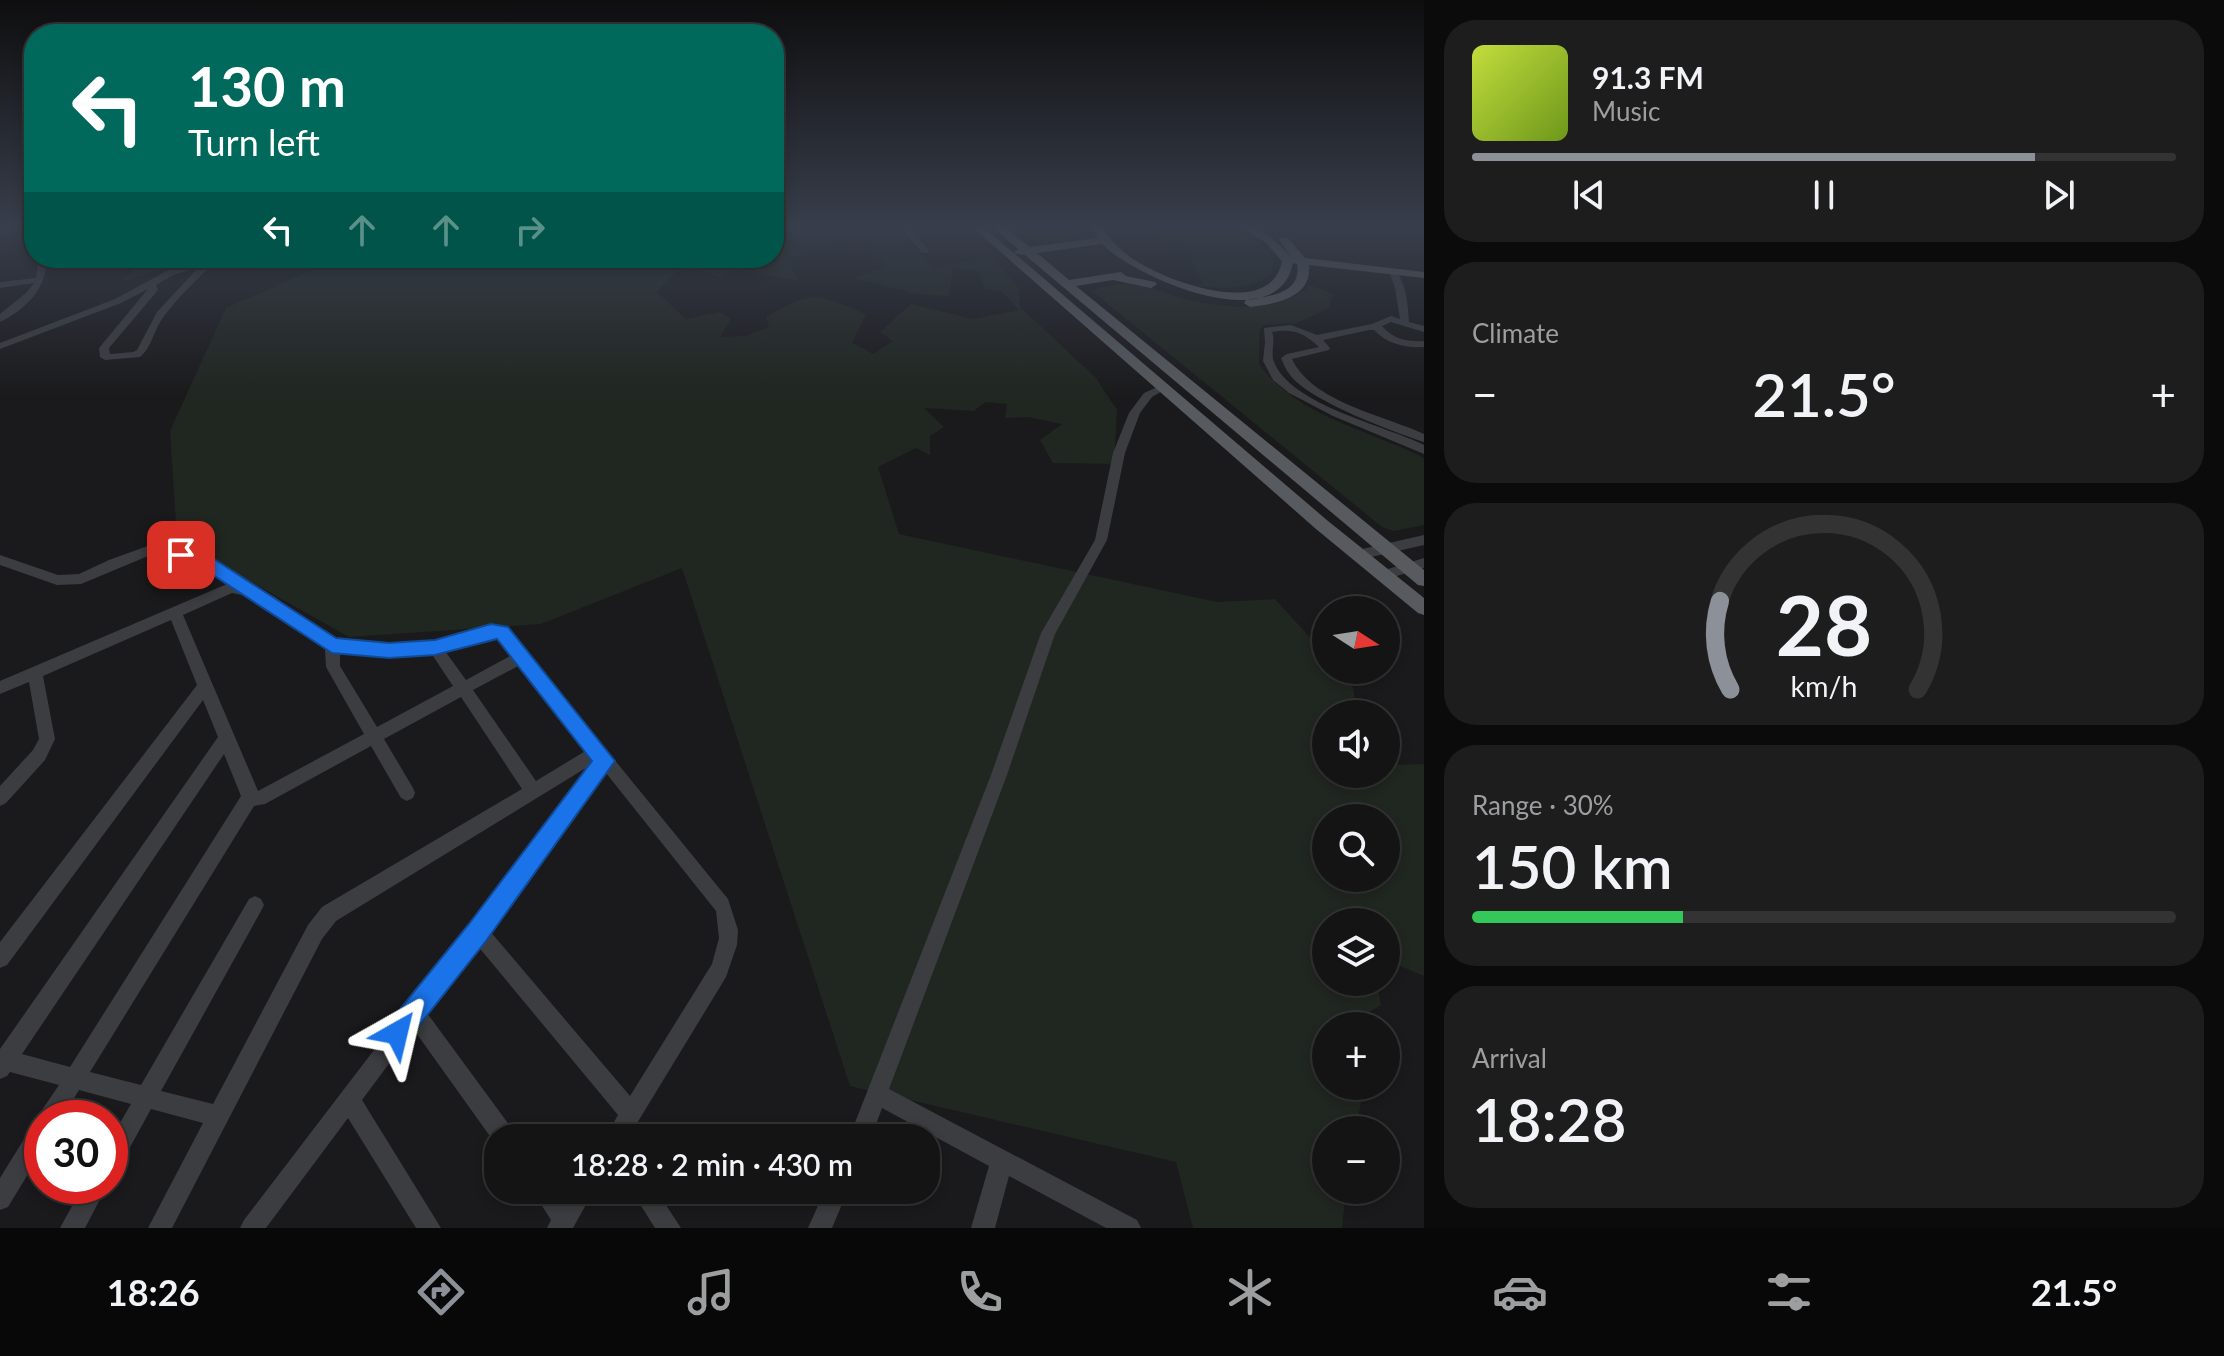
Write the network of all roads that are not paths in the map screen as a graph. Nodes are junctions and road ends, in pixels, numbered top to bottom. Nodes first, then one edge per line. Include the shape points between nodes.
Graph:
1 (21, 282) edge
2 (38, 282) edge
3 (154, 282) edge
4 (192, 282) edge
5 (1042, 282) edge
6 (1074, 282) edge
7 (1143, 282) edge
8 (1152, 282) edge
9 (1166, 282) edge
10 (1278, 282) edge
11 (1303, 282) edge
12 (1398, 282) edge
13 (151, 284) junction
14 (1064, 284) junction
15 (0, 285) edge
16 (1156, 285) junction
17 (1047, 287) junction
18 (0, 319) edge
19 (1405, 321) junction
20 (152, 326) junction
21 (1377, 327) junction
22 (122, 328) junction
23 (1424, 329) edge
24 (1317, 338) junction
25 (1424, 344) edge
26 (0, 346) edge
27 (1164, 387) junction
28 (1424, 438) edge
29 (1424, 450) edge
30 (1424, 540) edge
31 (1383, 549) junction
32 (1358, 555) junction
33 (0, 560) edge
34 (1424, 563) edge
35 (1408, 568) junction
36 (1383, 575) junction
37 (1424, 580) edge
38 (241, 587) junction
39 (1424, 608) edge
40 (175, 612) junction
41 (332, 645) junction
42 (435, 647) junction
43 (521, 657) junction
44 (35, 673) junction
45 (204, 687) junction
46 (0, 688) edge
47 (463, 689) junction
48 (374, 737) junction
49 (226, 738) junction
50 (601, 756) junction
51 (533, 791) junction
52 (407, 793) dead end
53 (250, 797) junction
54 (0, 798) edge
55 (255, 905) dead end
56 (478, 932) junction
57 (0, 958) edge
58 (413, 1011) junction
59 (2, 1063) edge
60 (75, 1079) junction
61 (879, 1095) junction
62 (146, 1097) junction
63 (349, 1099) junction
64 (62, 1100) edge
65 (631, 1114) junction
66 (218, 1116) junction
67 (495, 1124) edge
68 (625, 1124) edge
69 (866, 1124) edge
70 (128, 1129) edge
71 (24, 1160) edge
72 (1002, 1160) junction
73 (0, 1199) edge
74 (86, 1204) edge
75 (551, 1204) edge
76 (574, 1204) edge
77 (652, 1204) edge
78 (831, 1204) edge
79 (562, 1224) edge
80 (259, 1225) edge
81 (72, 1228) edge
82 (160, 1228) edge
83 (429, 1228) edge
84 (669, 1228) edge
85 (820, 1228) edge
86 (983, 1228) edge
87 (1129, 1228) edge

1 - 15 street
2 - 18 street via 33,295
3 - 13 street
4 - 20 street
5 - 17 main road
6 - 14 main road
7 - 16 main road
8 - 16 main road
9 - 10 main road via 1236,294
11 - 16 main road via 1288,295 1266,302 1231,304
12 - 19 street
13 - 22 street via 153,290
13 - 26 street
14 - 17 street
14 - 31 main road
17 - 27 main road
19 - 21 street via 1384,319
19 - 23 street
20 - 22 street
20 - 22 street via 140,353 105,357 104,348
21 - 24 street
21 - 25 street via 1396,341
24 - 28 street via 1325,348 1286,358 1299,380 1319,394
24 - 29 street via 1287,327 1267,330 1268,362 1289,388
27 - 32 main road
27 - 61 street via 1148,395 1119,453 1101,540 1048,633
30 - 31 street
31 - 32 street
31 - 35 main road
32 - 36 main road
33 - 38 street via 57,580 81,579 153,549 208,563
34 - 35 street
35 - 36 street
35 - 37 main road
36 - 39 main road
38 - 40 street
38 - 41 street
40 - 44 street
40 - 45 street
41 - 42 street via 389,651
41 - 48 street via 333,667
42 - 43 street via 502,632
42 - 47 street
43 - 47 street
43 - 50 street
44 - 46 street
44 - 54 street via 47,739
45 - 49 street
45 - 57 street
47 - 48 street
47 - 51 street
48 - 52 street
48 - 53 street via 259,799
49 - 53 street
49 - 59 street
50 - 51 street
50 - 56 street
50 - 65 street via 729,920 729,942 719,970
51 - 66 street via 329,914
53 - 60 street
55 - 62 street
56 - 58 street
56 - 65 street
58 - 63 street
58 - 67 street
59 - 60 street
60 - 62 street
60 - 64 street
61 - 69 street
61 - 72 street
62 - 66 street
62 - 70 street
63 - 80 street
63 - 83 street
65 - 68 street
66 - 82 street
71 - 73 street
72 - 86 street
72 - 87 street
74 - 81 street
75 - 79 street
76 - 79 street
77 - 84 street
78 - 85 street

